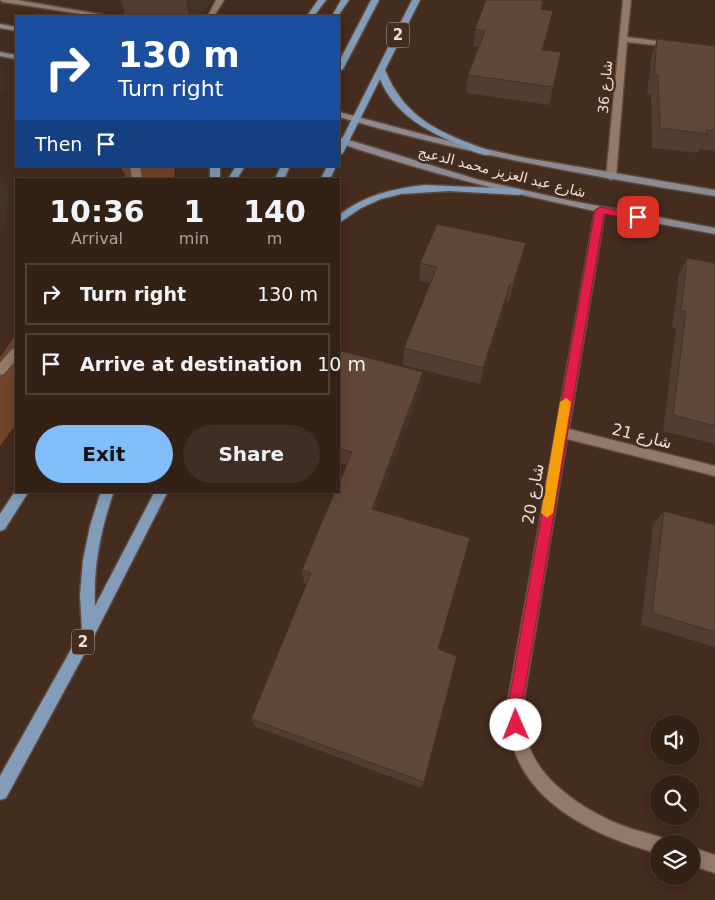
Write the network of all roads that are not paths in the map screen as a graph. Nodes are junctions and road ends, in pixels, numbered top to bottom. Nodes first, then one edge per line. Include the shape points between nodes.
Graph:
1 (4, 0) edge
2 (220, 0) edge
3 (322, 0) edge
4 (345, 0) edge
5 (375, 0) edge
6 (416, 0) edge
7 (627, 0) edge
8 (100, 15) edge
9 (212, 15) edge
10 (311, 15) edge
11 (336, 15) edge
12 (0, 26) edge
13 (15, 29) edge
14 (623, 39) junction
15 (678, 46) edge
16 (0, 54) edge
17 (15, 57) edge
18 (340, 67) edge
19 (381, 70) junction
20 (340, 114) edge
21 (355, 119) junction
22 (340, 141) edge
23 (488, 153) junction
24 (240, 167) edge
25 (611, 177) junction
26 (233, 178) edge
27 (519, 192) junction
28 (715, 193) edge
29 (600, 210) junction
30 (340, 219) edge
31 (715, 230) edge
32 (15, 353) edge
33 (0, 371) edge
34 (560, 432) junction
35 (715, 471) edge
36 (22, 493) edge
37 (107, 493) edge
38 (161, 493) edge
39 (0, 525) edge
40 (89, 631) junction
41 (0, 792) edge
42 (650, 842) edge
43 (700, 859) edge
44 (715, 864) edge

1 - 8 street
2 - 9 street
3 - 10 main road
4 - 11 main road
5 - 18 main road
6 - 19 main road, 2
7 - 14 street, شارع 36
12 - 13 street
14 - 15 street
14 - 25 street, شارع 36
16 - 17 street
19 - 21 main road, 2
19 - 23 main road via 390,94 412,116 445,137
20 - 21 street, شارع عبد العزيز محمد الدعيج
21 - 22 main road, 2
21 - 23 street, شارع عبد العزيز محمد الدعيج
22 - 27 street, شارع عبد العزيز محمد الدعيج via 442,174
23 - 25 street, شارع عبد العزيز محمد الدعيج
24 - 26 main road
25 - 28 street, شارع عبد العزيز محمد الدعيج
27 - 29 street, شارع عبد العزيز محمد الدعيج
27 - 30 main road via 405,191 373,198
29 - 31 street, شارع عبد العزيز محمد الدعيج
29 - 34 street, شارع 20
32 - 33 street
34 - 35 street, شارع 21
34 - 42 street, شارع 20 via 515,706 520,746 540,778 579,811 602,824
36 - 39 main road
37 - 40 main road via 92,537 87,567
38 - 40 main road, 2
40 - 41 main road, 2
43 - 44 street

